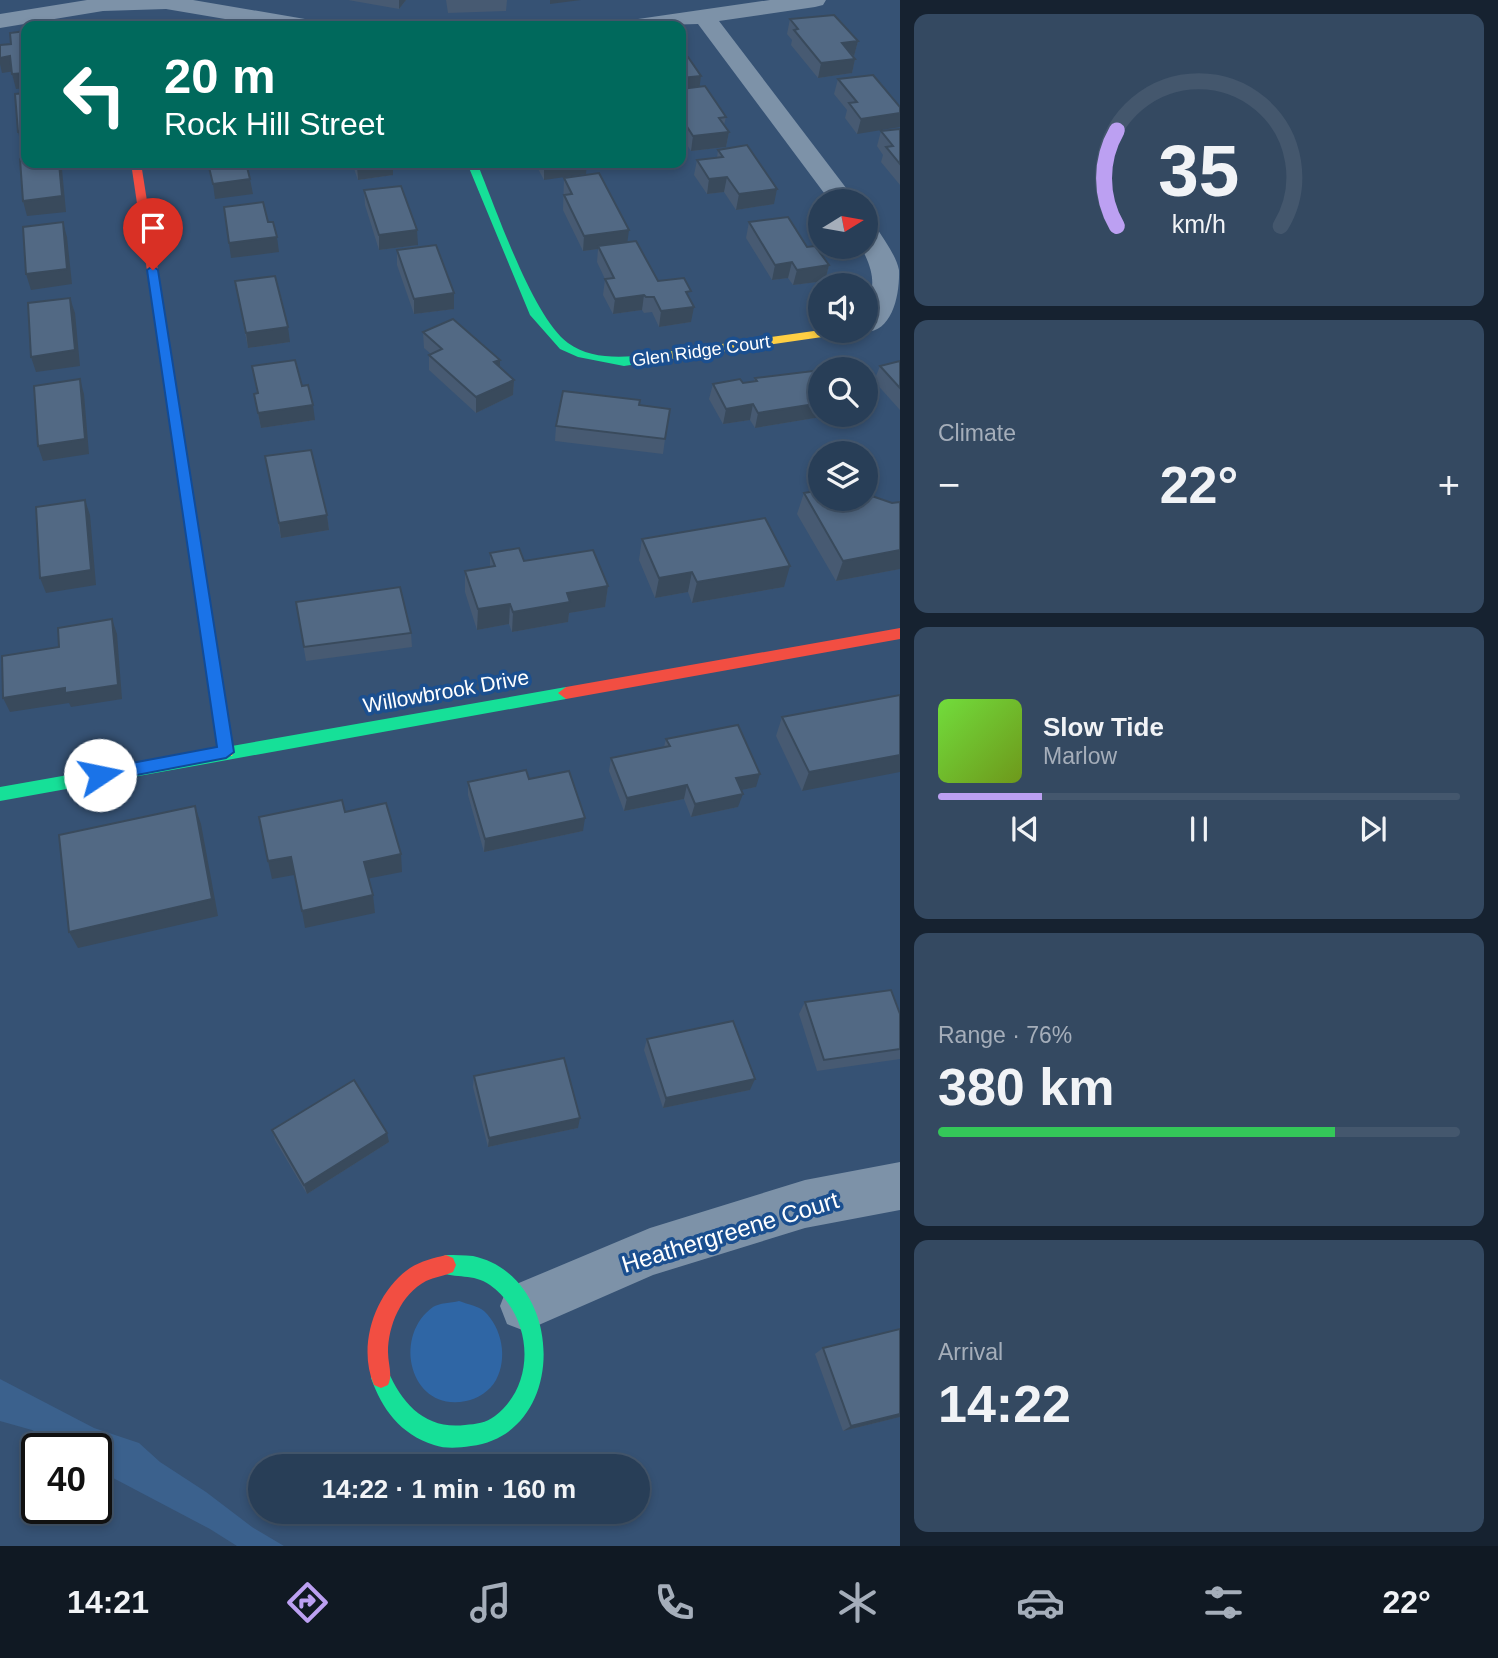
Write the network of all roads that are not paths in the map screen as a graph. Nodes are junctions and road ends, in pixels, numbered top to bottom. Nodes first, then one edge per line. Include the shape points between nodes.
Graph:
1 (815, 0) edge
2 (114, 15) edge
3 (704, 16) junction
4 (0, 21) edge
5 (275, 21) edge
6 (671, 21) edge
7 (137, 168) edge
8 (474, 168) edge
9 (834, 189) edge
10 (878, 250) edge
11 (878, 318) edge
12 (808, 335) edge
13 (900, 633) edge
14 (226, 752) junction
15 (0, 794) edge
16 (900, 1186) edge
17 (526, 1306) junction

1 - 3 street
2 - 4 street
2 - 5 street via 166,2
3 - 6 street
3 - 9 street
7 - 14 street
8 - 12 street, Glen Ridge Court via 536,315 564,345 624,362
10 - 11 street via 893,272 897,288 890,311
13 - 14 street, Willowbrook Drive
14 - 15 street, Willowbrook Drive
16 - 17 street, Heathergreene Court via 805,1204 650,1252
17 - 17 street via 505,1282 477,1268 446,1265 418,1275 395,1296 380,1325 376,1359 386,1392 406,1419 435,1436 467,1438 497,1427 522,1403 535,1372 536,1338

